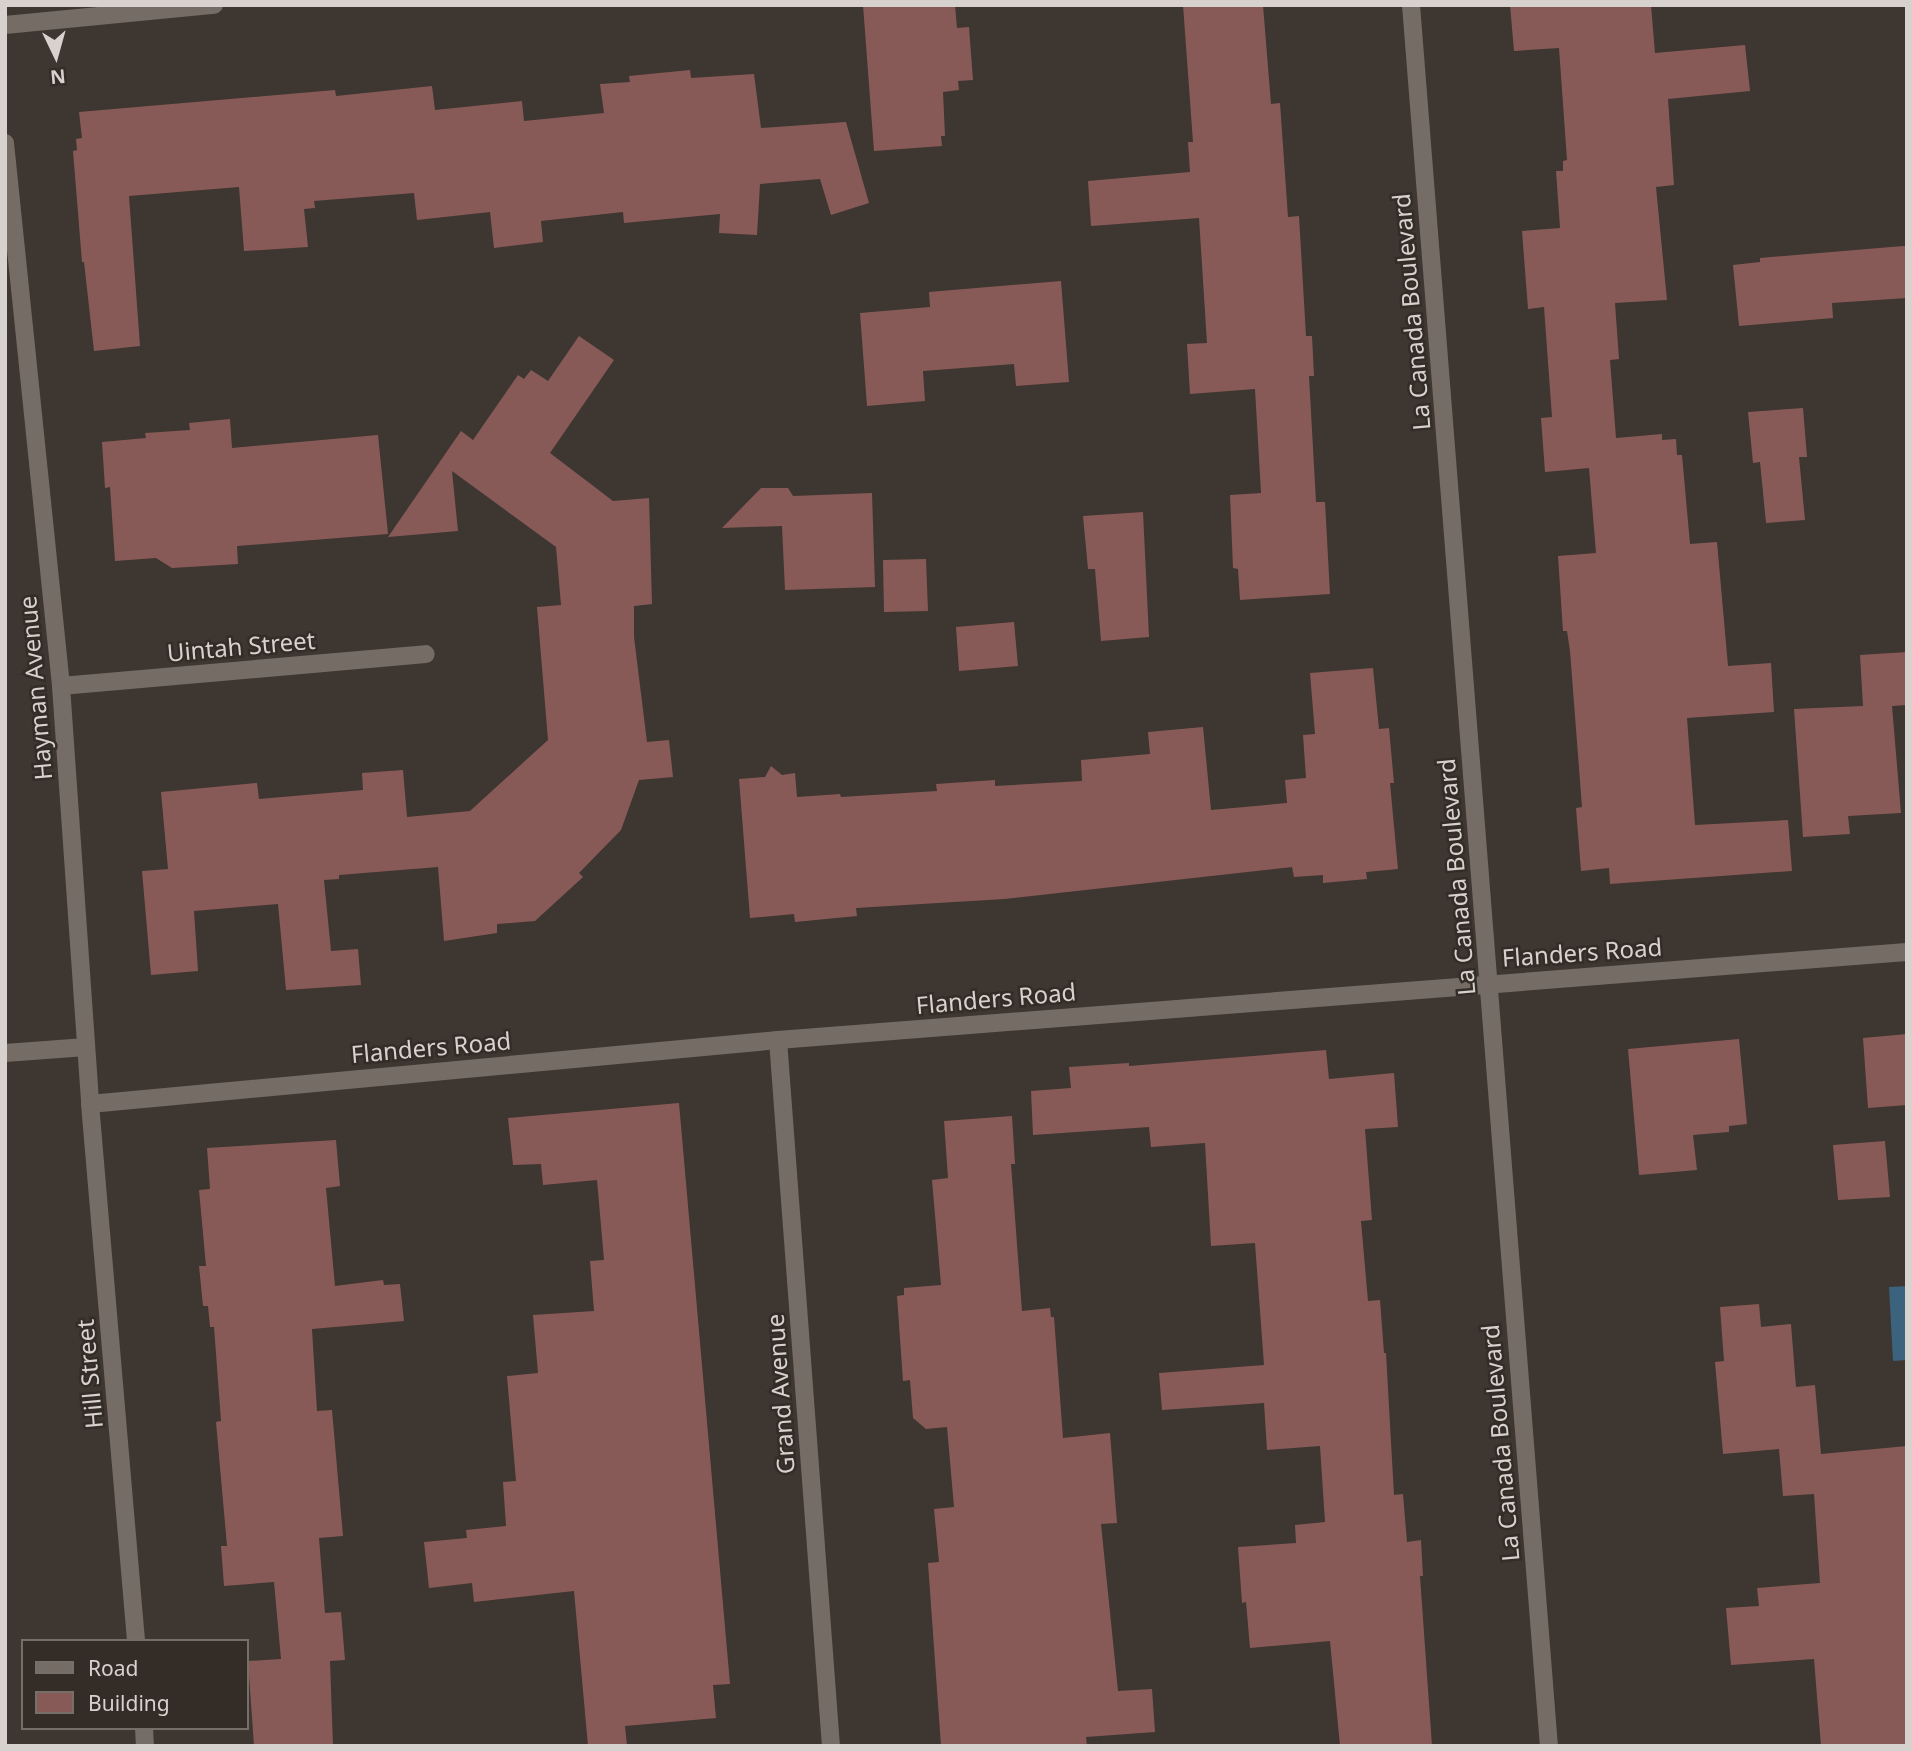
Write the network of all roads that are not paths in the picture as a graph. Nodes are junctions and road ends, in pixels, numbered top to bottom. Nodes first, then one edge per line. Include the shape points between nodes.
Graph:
1 (214, 5) edge
2 (1410, 5) edge
3 (5, 25) edge
4 (5, 143) edge
5 (426, 654) dead end
6 (61, 686) junction
7 (1907, 952) edge
8 (1489, 984) junction
9 (778, 1040) junction
10 (86, 1046) junction
11 (5, 1053) edge
12 (90, 1104) junction
13 (136, 1639) edge
14 (831, 1746) edge
15 (1549, 1746) edge

1 - 3 street
2 - 8 street, La Canada Boulevard
4 - 6 street, Hayman Avenue
5 - 6 street, Uintah Street
6 - 10 street, Hayman Avenue
7 - 8 street, Flanders Road
8 - 9 street, Flanders Road
8 - 15 street, La Canada Boulevard
9 - 12 street, Flanders Road
9 - 14 street, Grand Avenue
10 - 11 street
10 - 12 street, Hayman Avenue
12 - 13 street, Hill Street

